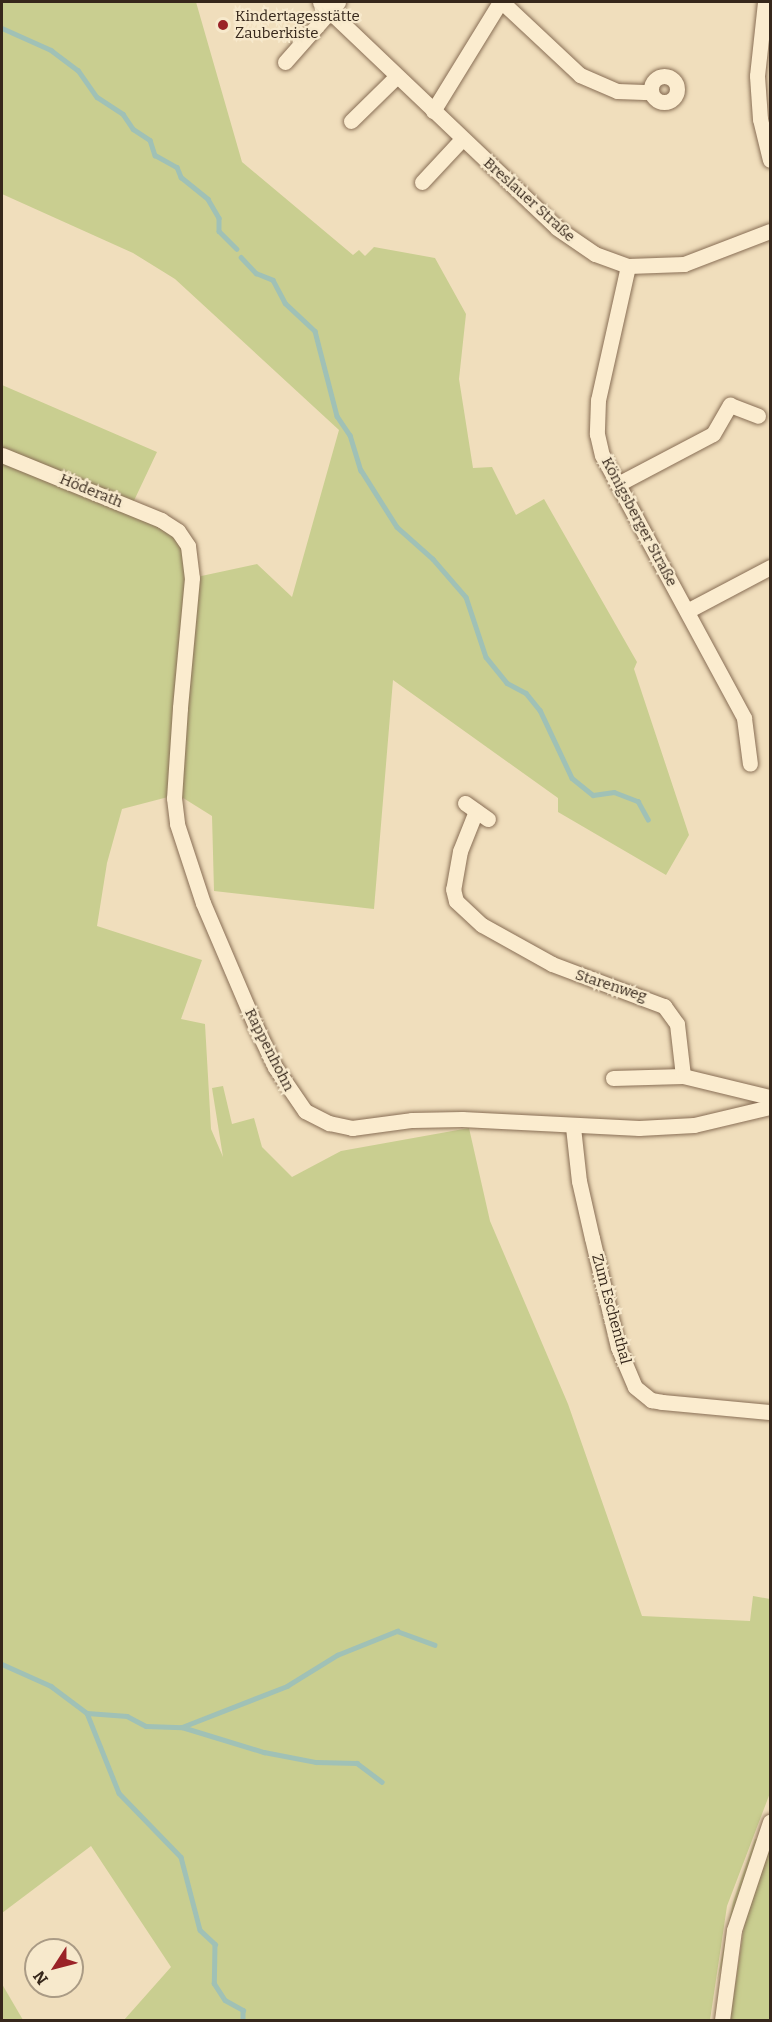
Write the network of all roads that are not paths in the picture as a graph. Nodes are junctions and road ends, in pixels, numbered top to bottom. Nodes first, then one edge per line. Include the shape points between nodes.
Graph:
1 (320, 2) edge
2 (501, 2) edge
3 (765, 2) edge
4 (334, 8) edge
5 (285, 62) dead end
6 (396, 78) junction
7 (651, 92) dead end
8 (433, 111) junction
9 (351, 122) dead end
10 (462, 139) junction
11 (771, 160) edge
12 (422, 182) dead end
13 (771, 231) edge
14 (628, 266) junction
15 (758, 416) dead end
16 (2, 456) edge
17 (618, 484) junction
18 (178, 531) joint
19 (771, 567) edge
20 (687, 612) junction
21 (750, 764) dead end
22 (477, 811) dead end
23 (683, 1076) junction
24 (613, 1078) dead end
25 (771, 1096) edge
26 (771, 1107) edge
27 (573, 1127) junction
28 (771, 1412) edge
29 (771, 1822) edge
30 (722, 2020) edge

1 - 4 street, Breslauer Straße
2 - 7 street via 580,75 616,90
2 - 8 street
3 - 11 street via 757,76 760,119
4 - 5 street
4 - 6 street, Breslauer Straße
6 - 8 street, Breslauer Straße
6 - 9 street
8 - 10 street, Breslauer Straße
10 - 12 street
10 - 14 street, Breslauer Straße via 557,228 595,254
13 - 14 street, Breslauer Straße via 706,259 657,267
14 - 17 street, Königsberger Straße via 596,421 602,455
15 - 17 street via 730,405 713,434
16 - 18 street, Höderath via 161,520
17 - 20 street, Königsberger Straße
18 - 27 street, Rappenhohn via 192,560 176,775 177,824 202,903 270,1056 293,1098 316,1118 352,1128 412,1120 462,1119
19 - 20 street
20 - 21 street, Königsberger Straße via 744,718
22 - 23 street, Starenweg via 460,851 453,889 456,901 482,925 527,945 574,975 664,1006 677,1024
23 - 24 street
23 - 25 street
26 - 27 street, Rappenhohn via 694,1125
27 - 28 street, Zum Eschenthal via 591,1238 618,1347 635,1388 651,1400 662,1402
29 - 30 street via 734,1930

